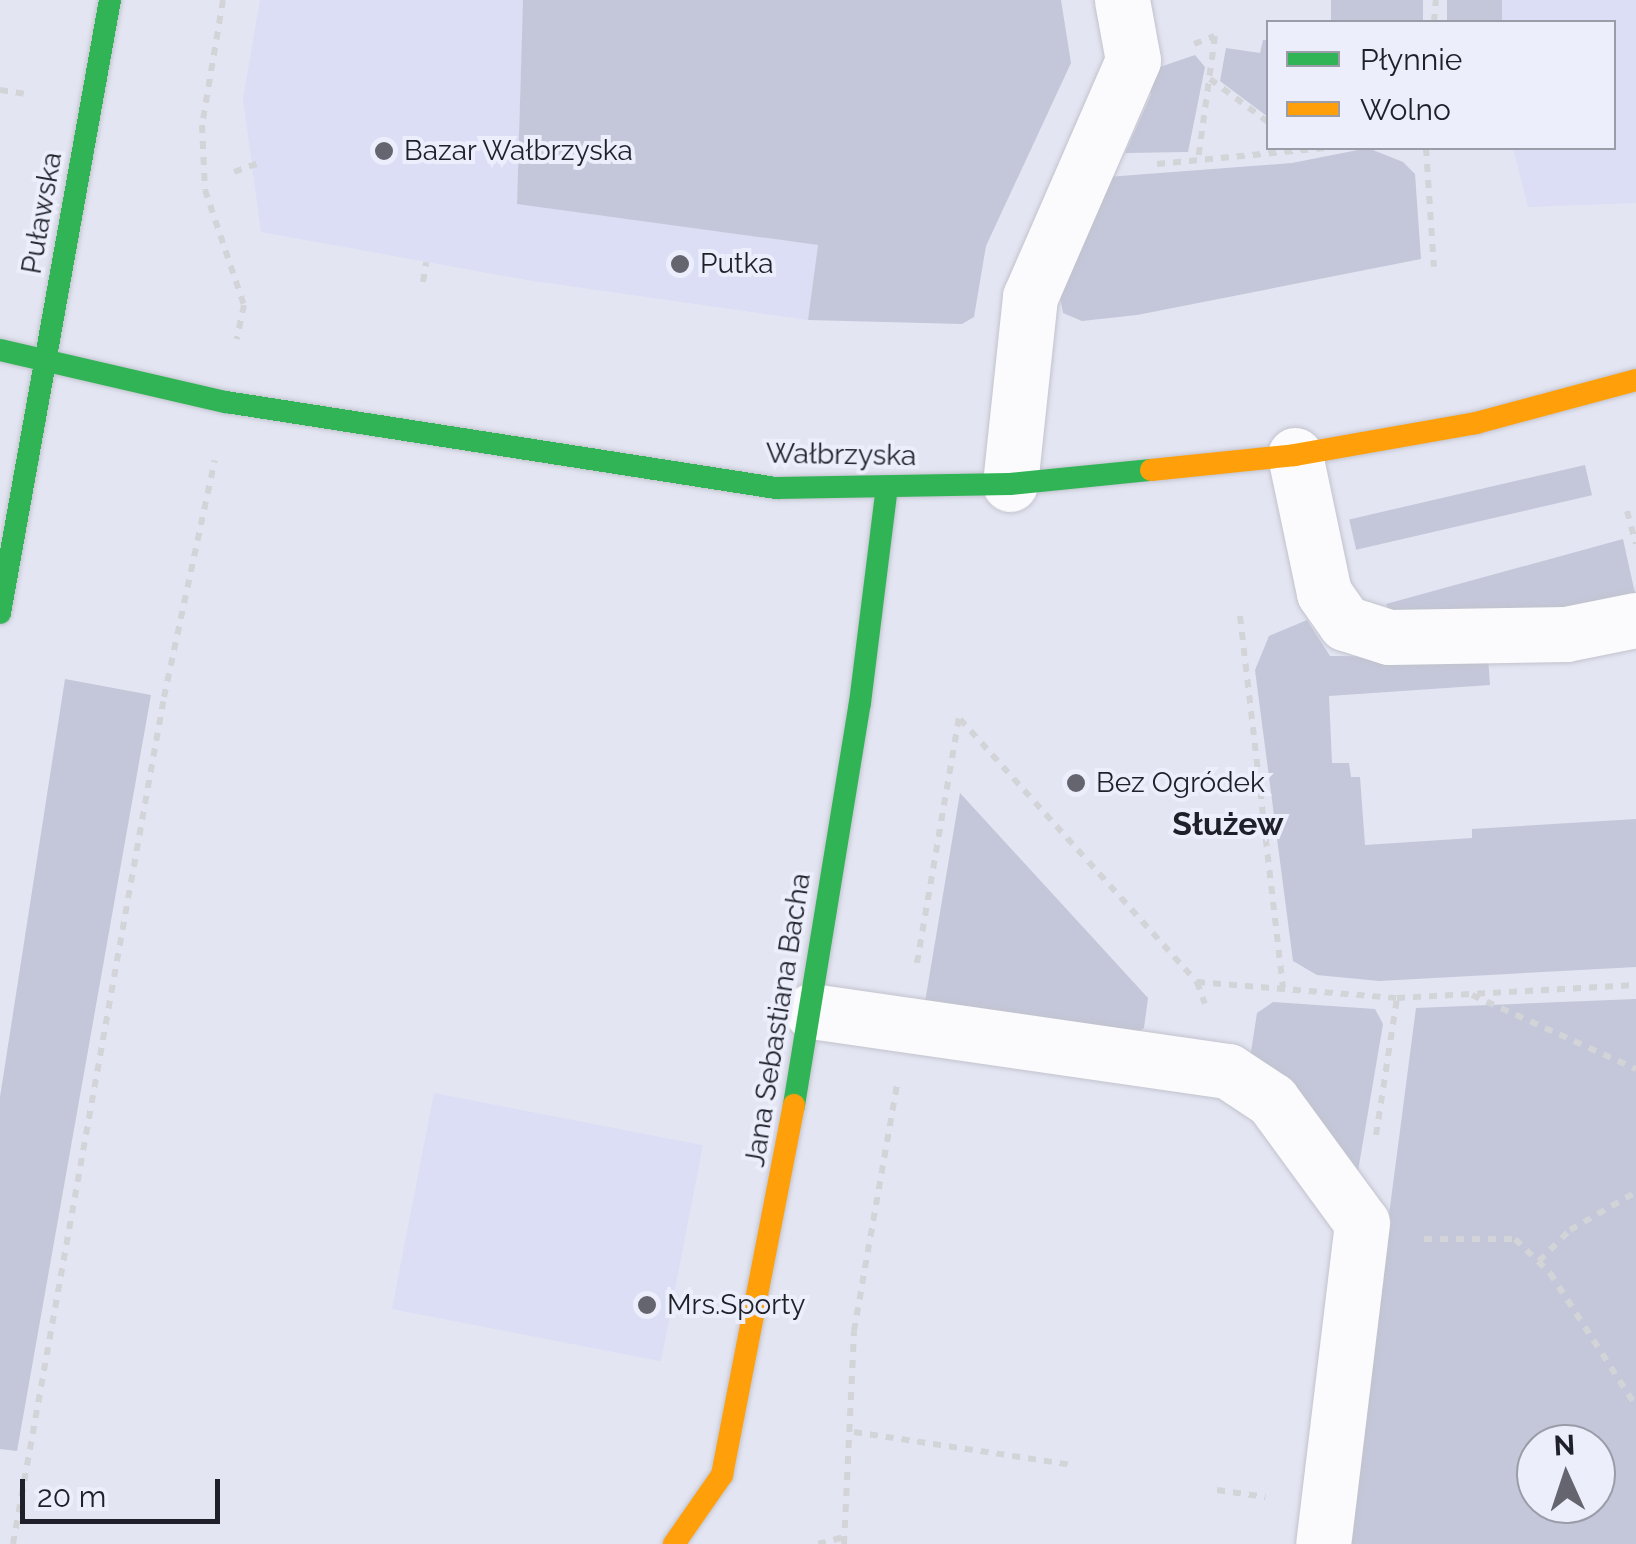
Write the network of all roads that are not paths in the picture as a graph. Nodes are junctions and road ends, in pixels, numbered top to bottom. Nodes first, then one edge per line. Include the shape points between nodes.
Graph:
1 (110, 0) edge
2 (1122, 0) edge
3 (0, 350) edge
4 (46, 360) junction
5 (1636, 380) edge
6 (1296, 455) junction
7 (1010, 484) junction
8 (887, 488) junction
9 (0, 613) edge
10 (1636, 620) edge
11 (811, 1011) junction
12 (674, 1544) edge
13 (1323, 1544) edge

1 - 4 street, Puławska
2 - 7 street via 1133,60 1030,297
3 - 4 street, Wałbrzyska
4 - 8 street, Wałbrzyska via 226,402 664,472 776,488
4 - 9 street, Puławska
5 - 6 street, Wałbrzyska via 1476,423
6 - 7 street, Wałbrzyska
6 - 10 street via 1324,593 1345,623 1389,637 1566,634
7 - 8 street, Wałbrzyska
8 - 11 street, Jana Sebastiana Bacha
11 - 12 street, Jana Sebastiana Bacha via 722,1475
11 - 13 street via 1228,1072 1272,1100 1362,1230

